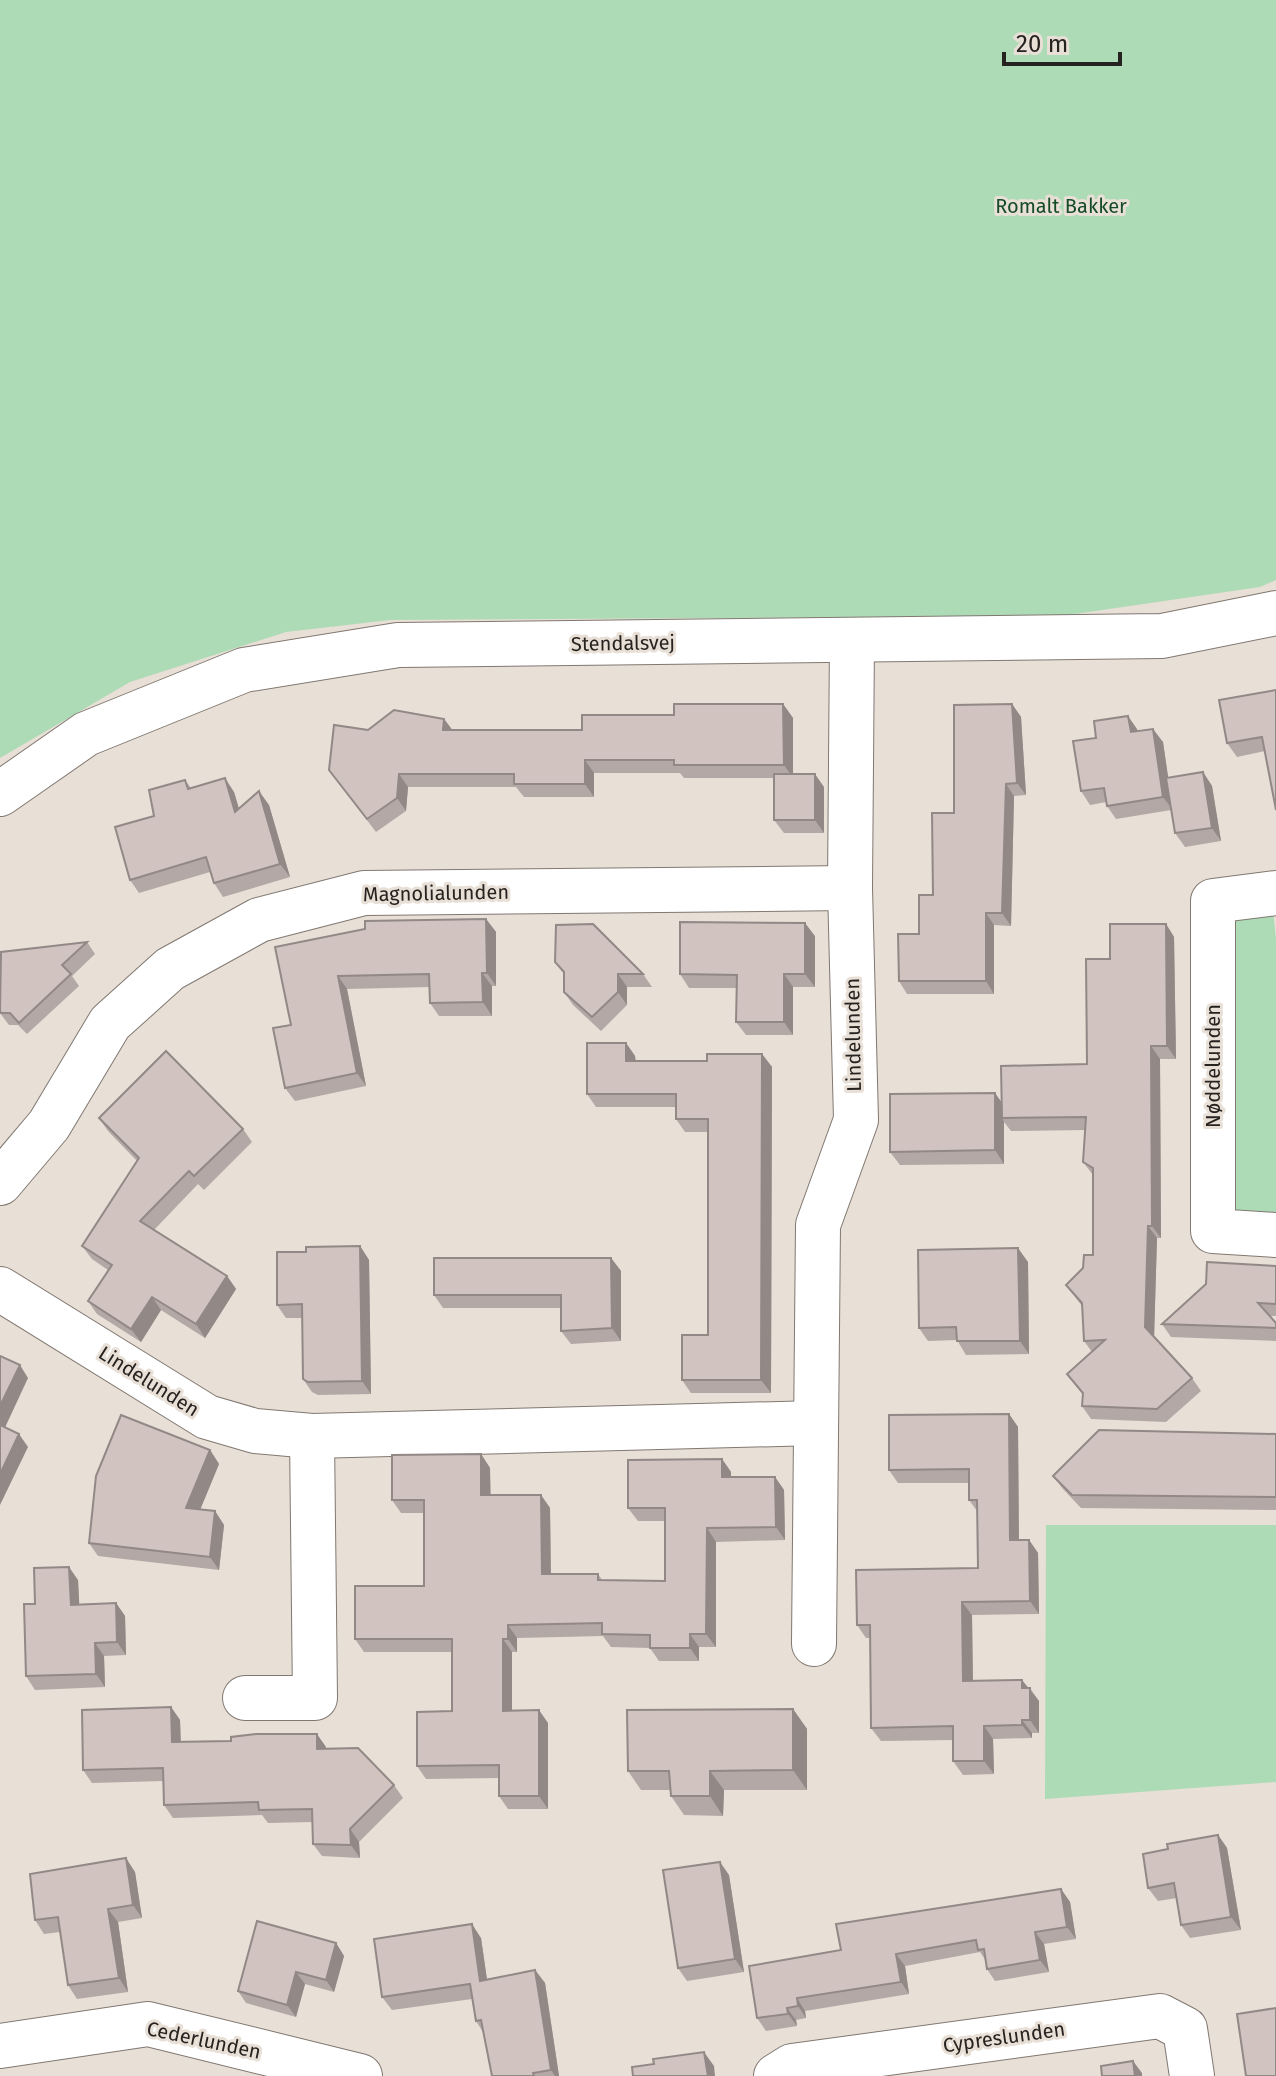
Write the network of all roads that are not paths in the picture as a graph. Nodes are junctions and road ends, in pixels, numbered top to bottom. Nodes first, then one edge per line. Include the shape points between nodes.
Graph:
1 (1276, 613) edge
2 (852, 640) junction
3 (0, 794) edge
4 (850, 888) junction
5 (1276, 893) edge
6 (0, 1183) edge
7 (1276, 1235) edge
8 (0, 1289) edge
9 (816, 1423) junction
10 (312, 1436) junction
11 (814, 1644) dead end
12 (245, 1698) dead end
13 (0, 2046) edge
14 (360, 2076) edge
15 (776, 2076) edge
16 (1192, 2076) edge

1 - 2 street, Stendalsvej via 1162,636
2 - 3 street, Stendalsvej via 398,645 244,670 86,734
2 - 4 street, Lindelunden
4 - 6 street, Magnolialunden via 364,893 259,920 170,969 110,1023 49,1125
4 - 9 street, Lindelunden via 856,1120 818,1225
5 - 7 street, Nøddelunden via 1213,901 1213,1231
8 - 10 street, Lindelunden via 207,1417 255,1431
9 - 10 street, Lindelunden
9 - 11 street, Lindelunden
10 - 12 street via 315,1698
13 - 14 street, Cederlunden via 148,2024
15 - 16 street, Cypreslunden via 792,2066 1160,2016 1185,2029

